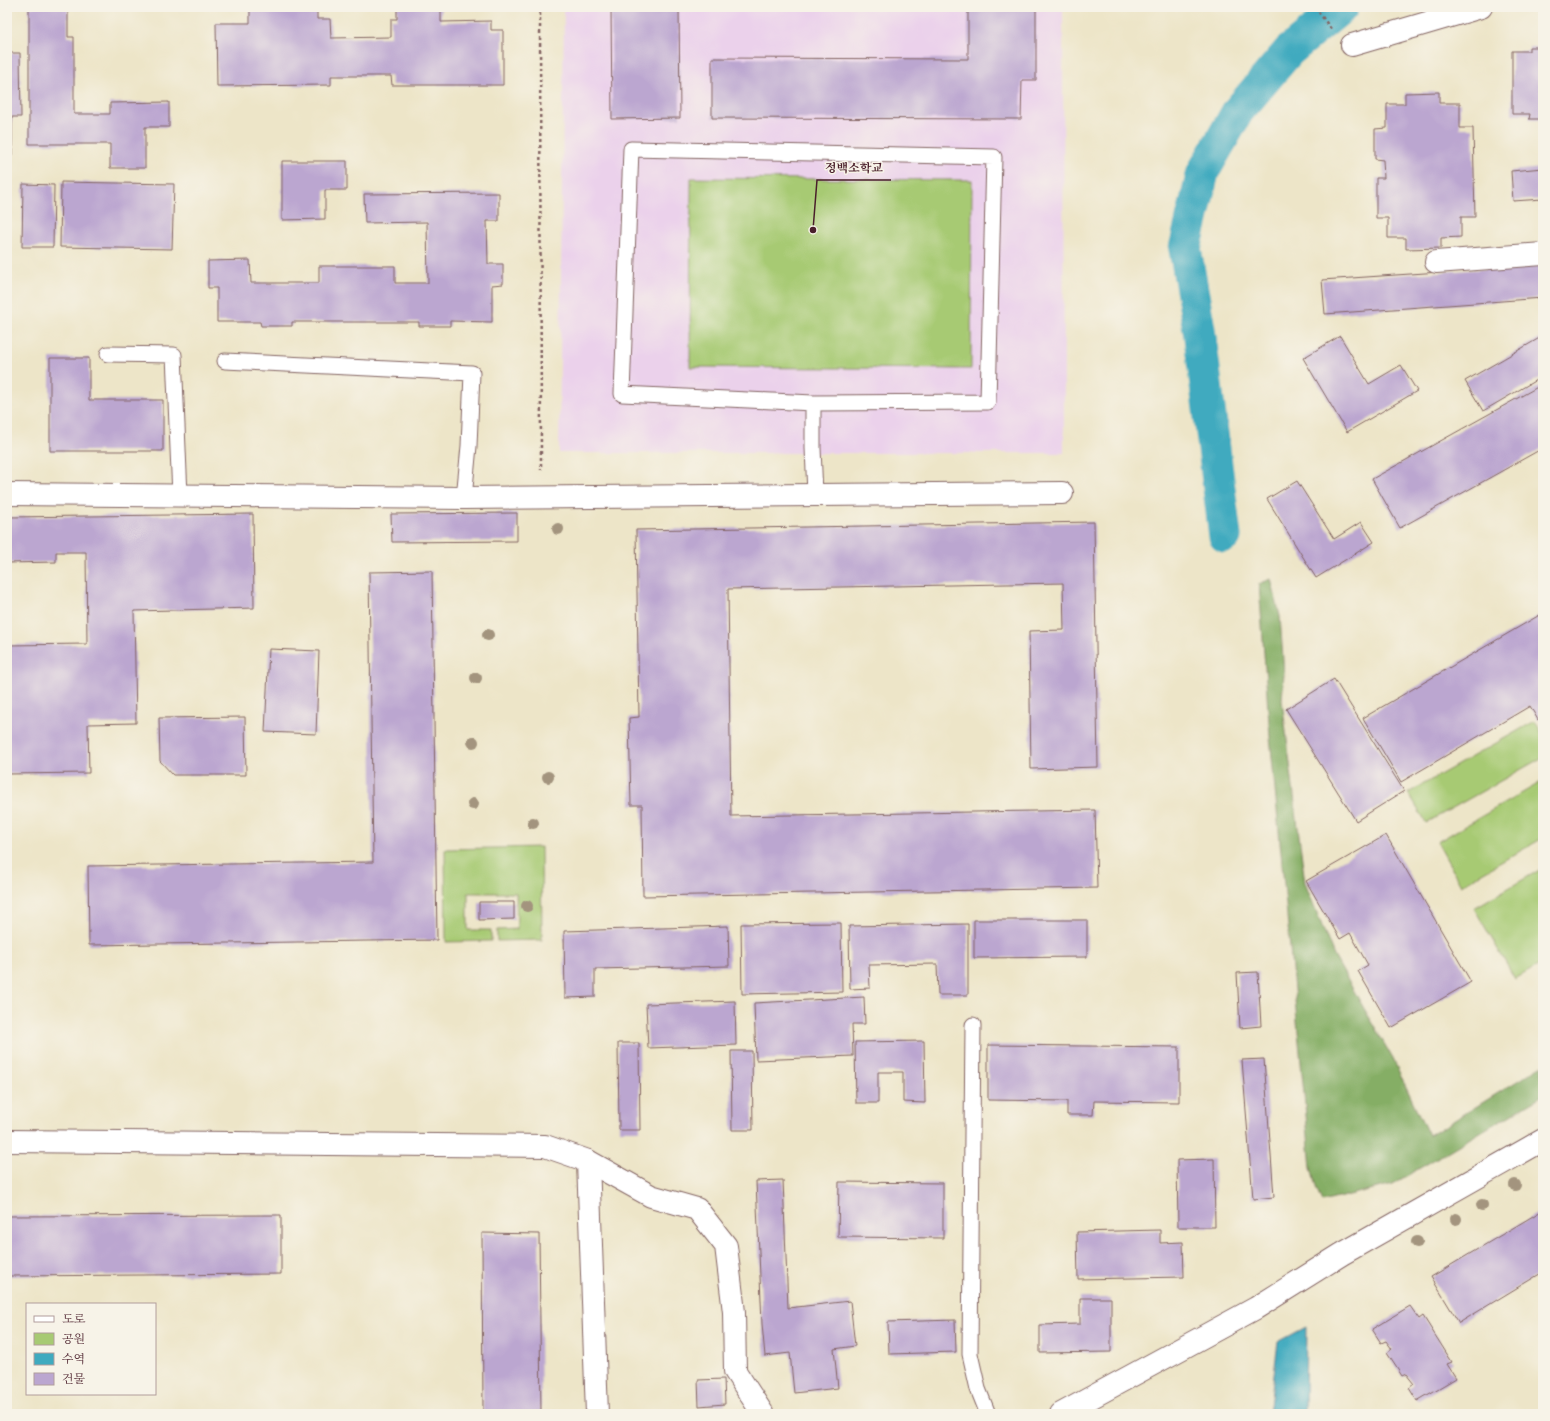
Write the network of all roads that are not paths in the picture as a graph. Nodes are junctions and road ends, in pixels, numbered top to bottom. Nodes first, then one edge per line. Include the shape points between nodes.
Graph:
1 (1481, 7) edge
2 (1352, 45) dead end
3 (1543, 254) edge
4 (1436, 262) dead end
5 (108, 354) dead end
6 (225, 362) dead end
7 (813, 403) junction
8 (1062, 492) dead end
9 (7, 494) edge
10 (815, 494) junction
11 (180, 496) junction
12 (464, 498) junction
13 (973, 1025) dead end
14 (1543, 1140) edge
15 (7, 1141) edge
16 (588, 1161) junction
17 (597, 1414) edge
18 (763, 1414) edge
19 (988, 1414) edge
20 (1061, 1414) edge

1 - 2 street
3 - 4 street
5 - 11 lane via 174,355
6 - 12 lane via 472,373
7 - 7 lane via 622,394 631,149 994,157 988,402
7 - 10 lane
8 - 10 street
9 - 11 street
10 - 12 street
11 - 12 street
13 - 19 lane via 970,1354 978,1389
14 - 20 street via 1342,1254 1256,1308
15 - 16 street via 545,1146
16 - 17 street
16 - 18 street via 651,1196 697,1209 726,1246 734,1312 736,1371

